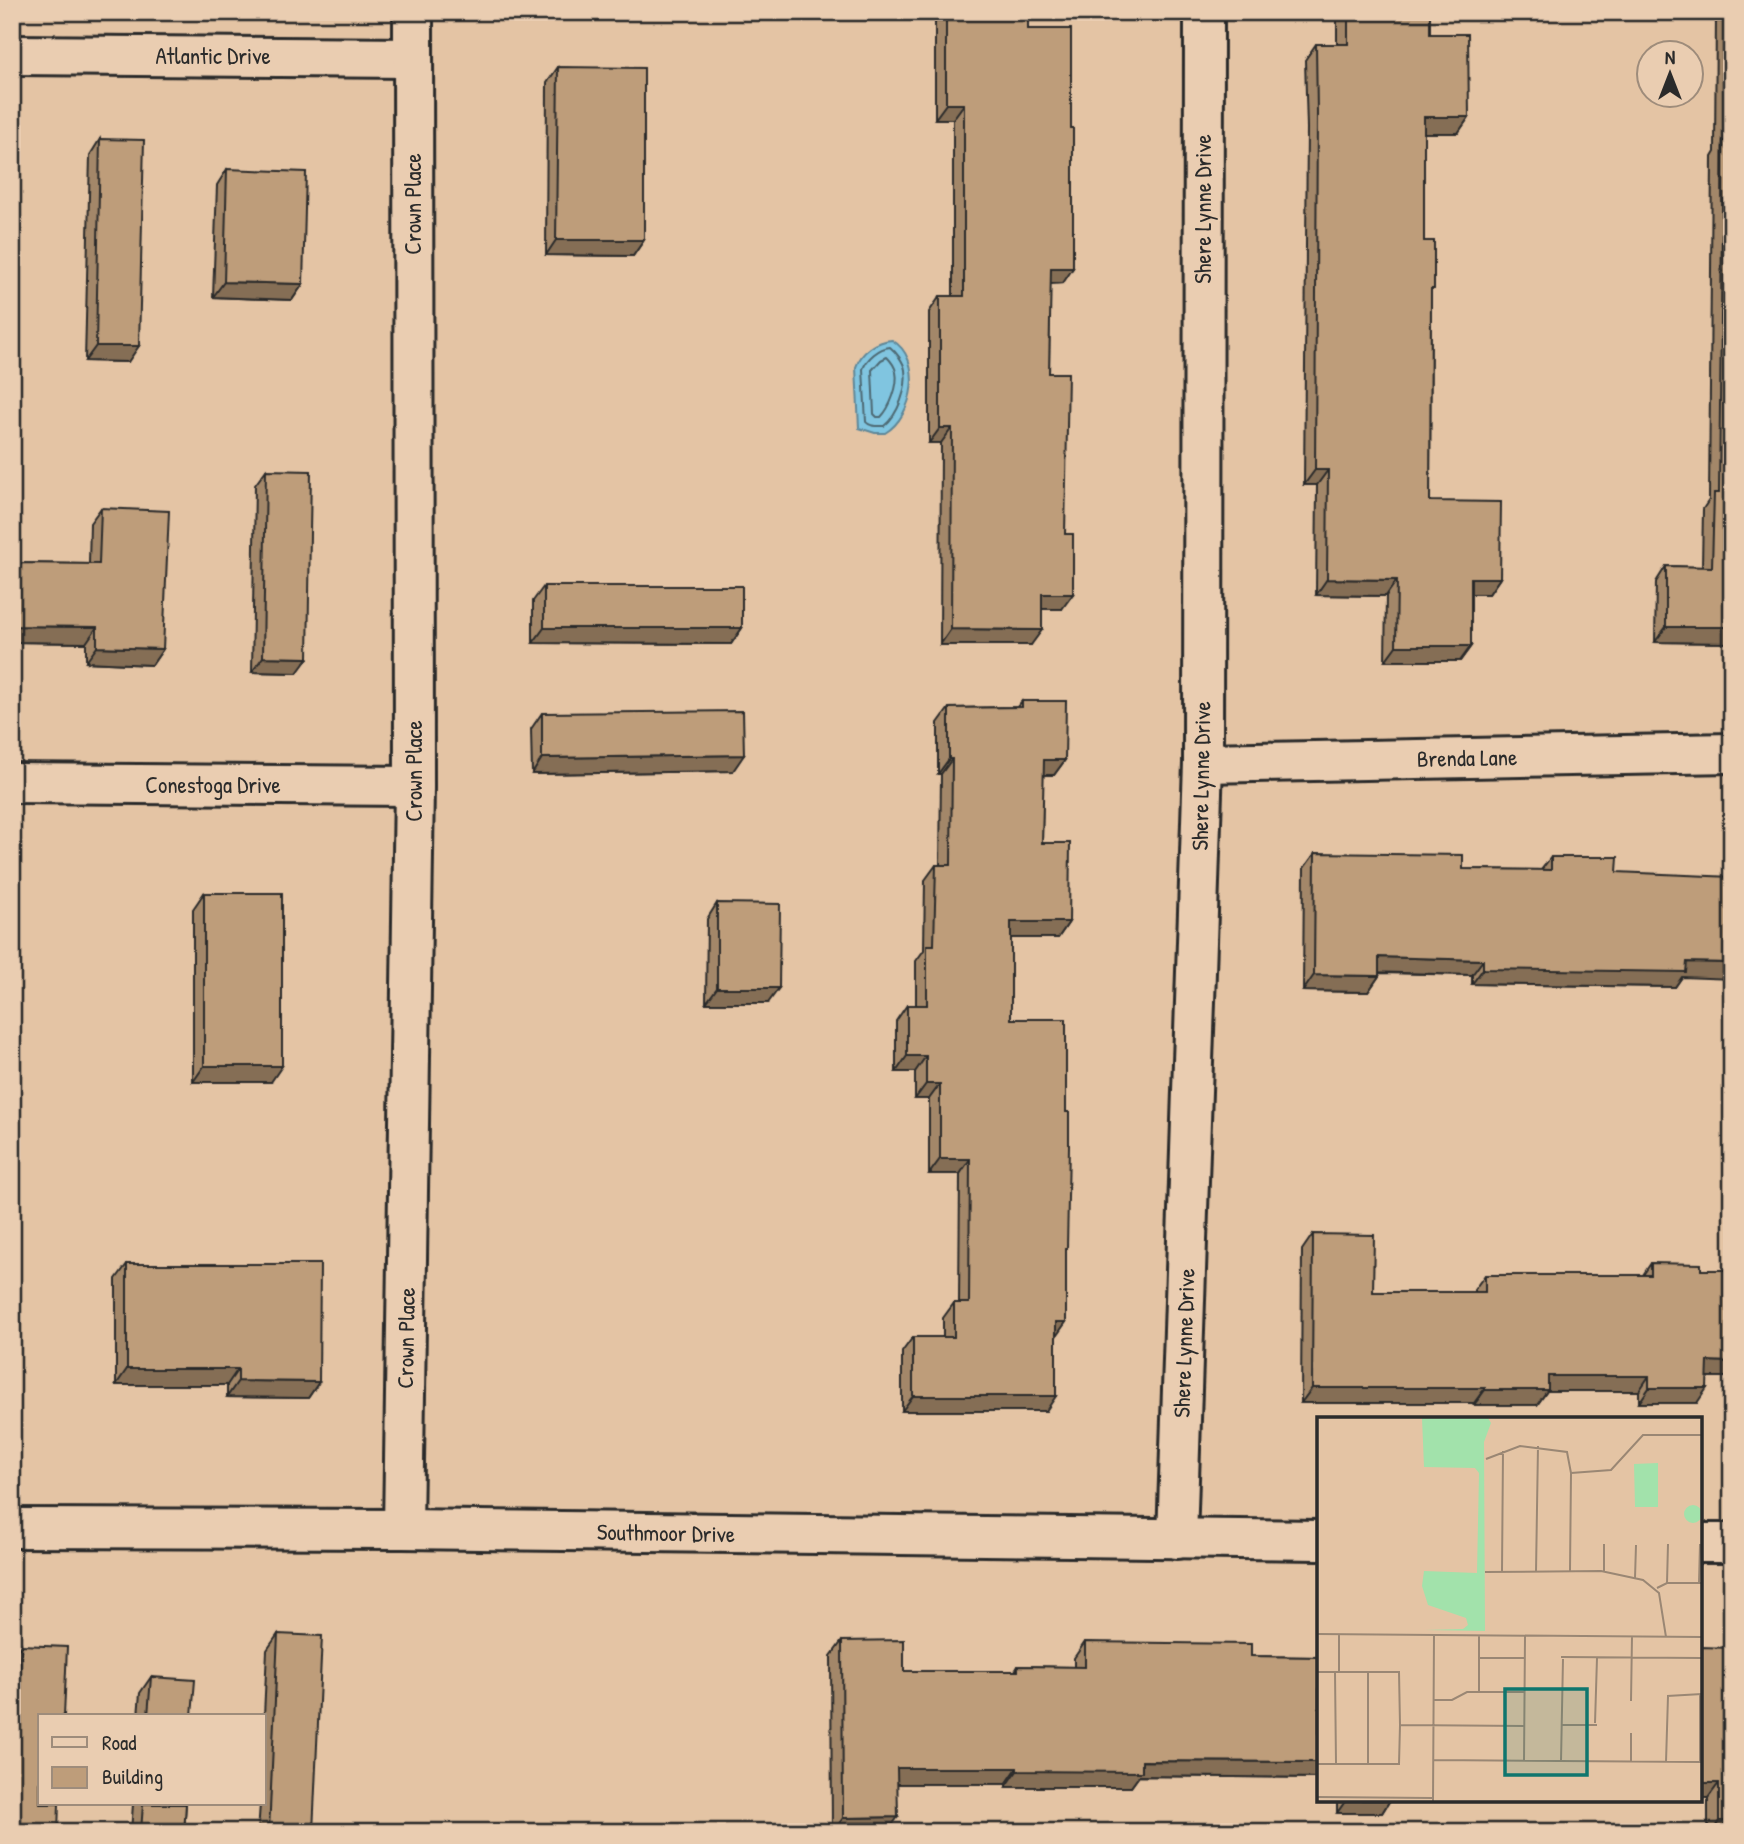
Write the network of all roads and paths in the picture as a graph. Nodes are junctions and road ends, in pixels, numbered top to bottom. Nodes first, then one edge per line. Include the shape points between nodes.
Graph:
1 (413, 12) edge
2 (1203, 12) edge
3 (12, 55) edge
4 (413, 58) junction
5 (1732, 753) edge
6 (1203, 764) junction
7 (12, 783) edge
8 (414, 786) junction
9 (12, 1528) edge
10 (403, 1529) junction
11 (1177, 1539) junction
12 (1317, 1540) edge
13 (1702, 1543) edge
14 (1732, 1543) edge

1 - 4 street, Crown Place
2 - 6 street, Shere Lynne Drive
3 - 4 street, Atlantic Drive
4 - 8 street, Crown Place
5 - 6 street, Brenda Lane
6 - 11 street, Shere Lynne Drive
7 - 8 street, Conestoga Drive
8 - 10 street, Crown Place
9 - 10 street, Southmoor Drive
10 - 11 street, Southmoor Drive
11 - 12 street, Southmoor Drive
13 - 14 street

